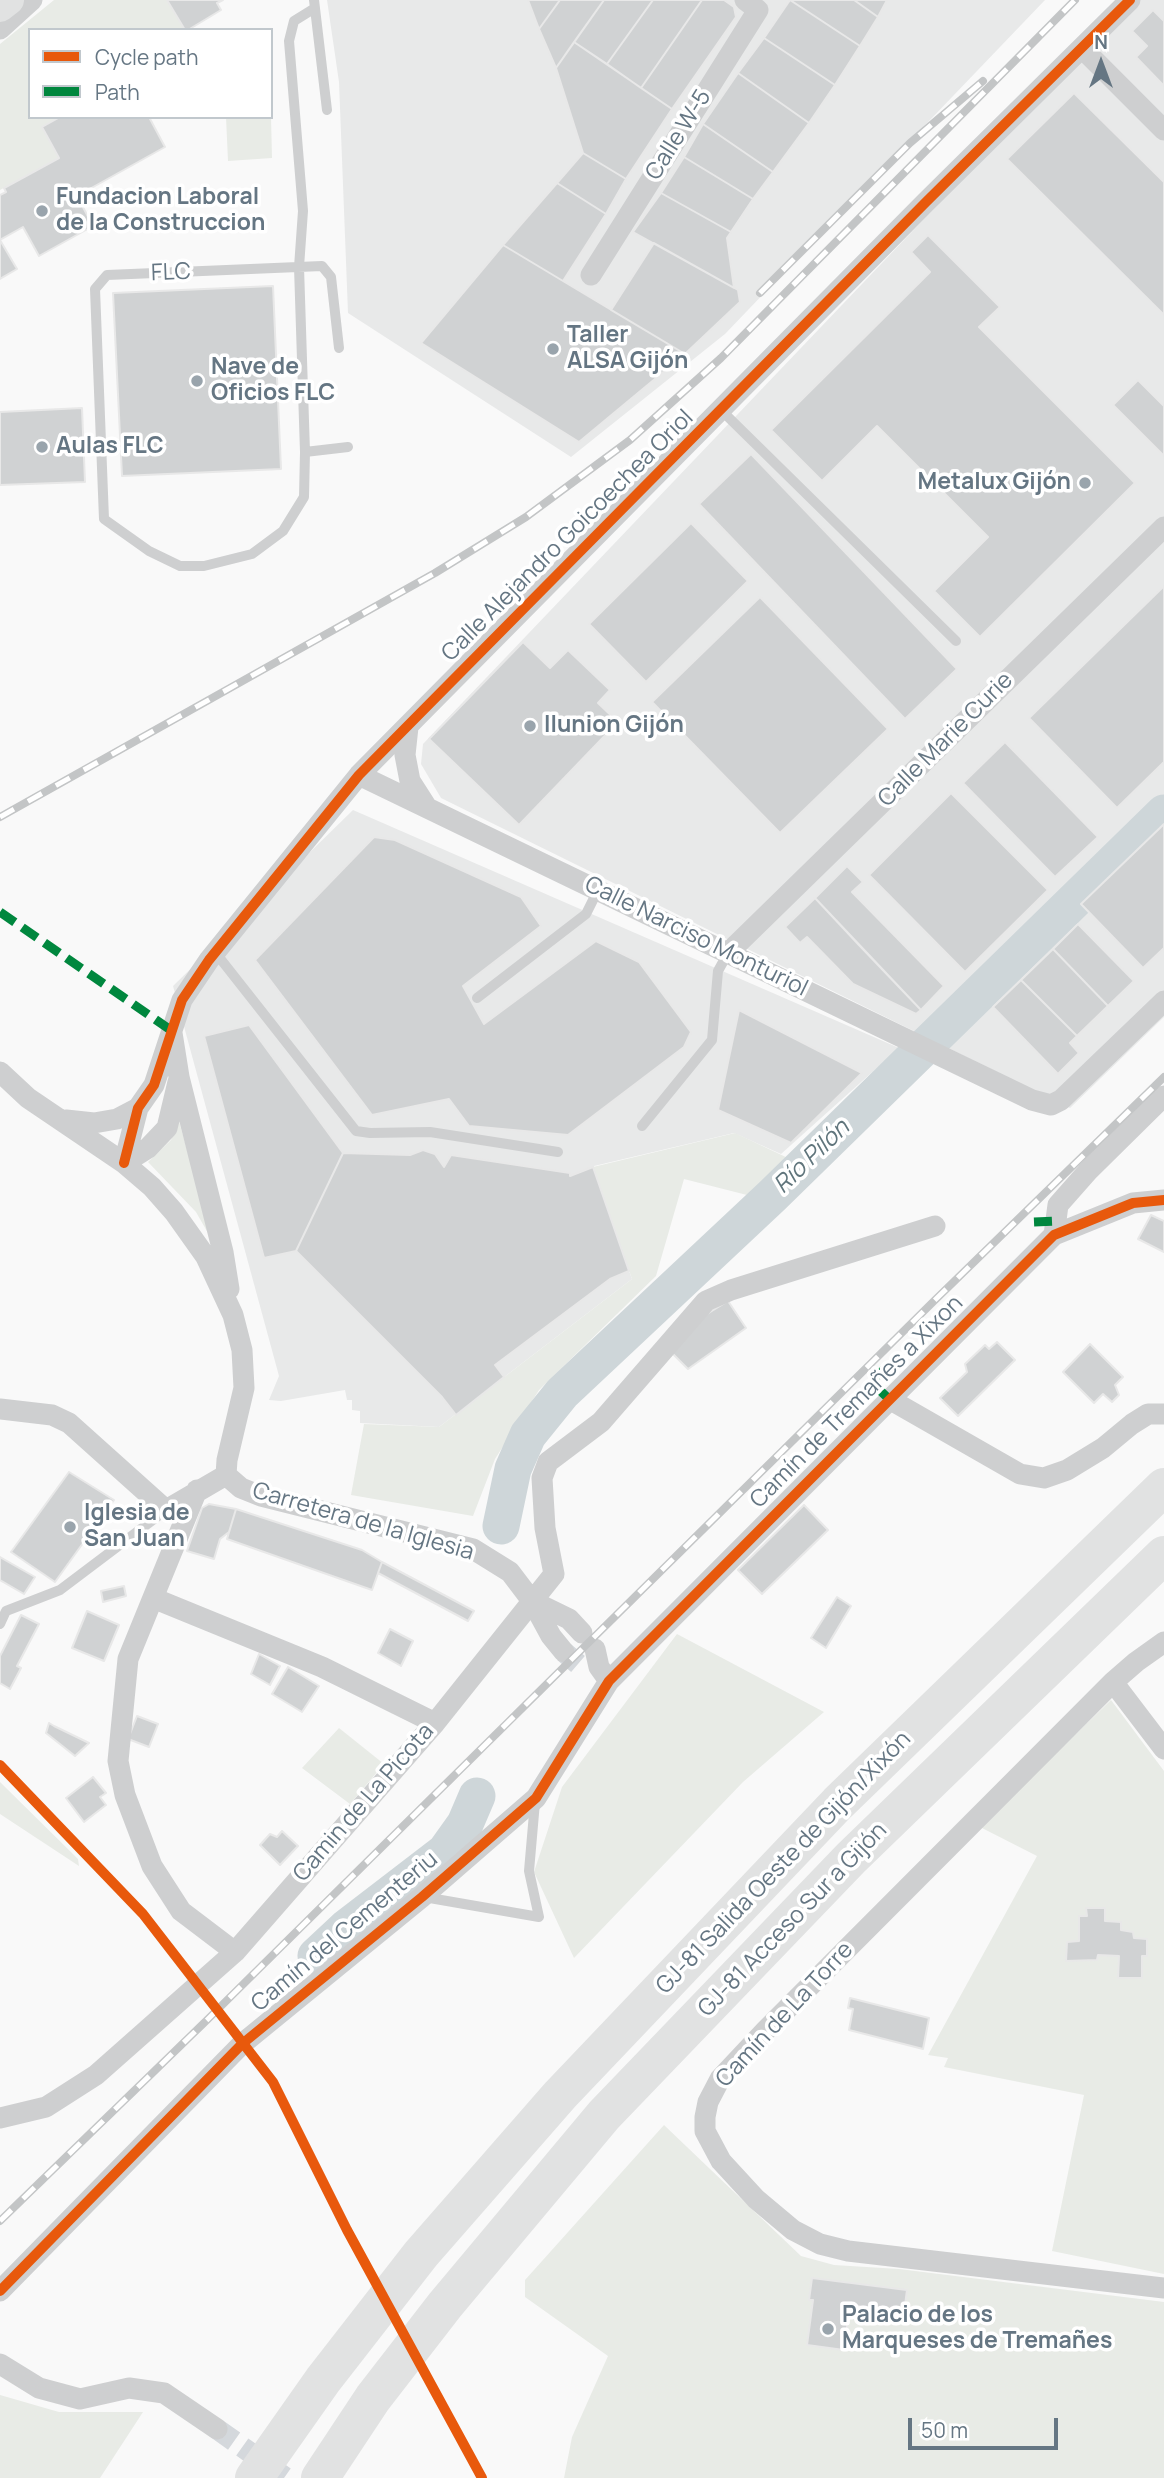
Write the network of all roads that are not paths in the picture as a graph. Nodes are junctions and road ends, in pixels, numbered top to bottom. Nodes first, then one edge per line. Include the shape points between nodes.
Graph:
1 (9, 0) edge
2 (32, 0) edge
3 (745, 0) edge
4 (1130, 0) edge
5 (314, 4) edge
6 (0, 7) edge
7 (0, 29) edge
8 (1083, 49) junction
9 (327, 110) dead end
10 (1164, 130) edge
11 (299, 268) junction
12 (591, 275) dead end
13 (339, 348) dead end
14 (722, 411) junction
15 (348, 447) dead end
16 (305, 452) junction
17 (1164, 527) edge
18 (956, 641) dead end
19 (408, 727) junction
20 (359, 775) junction
21 (427, 807) junction
22 (598, 890) junction
23 (215, 951) junction
24 (729, 953) junction
25 (477, 998) dead end
26 (1164, 1001) edge
27 (172, 1031) junction
28 (0, 1072) edge
29 (179, 1077) junction
30 (1164, 1096) edge
31 (138, 1108) junction
32 (64, 1120) junction
33 (642, 1126) dead end
34 (558, 1152) dead end
35 (124, 1163) junction
36 (1164, 1200) edge
37 (935, 1226) dead end
38 (1054, 1235) junction
39 (233, 1315) junction
40 (889, 1399) junction
41 (0, 1409) edge
42 (1164, 1414) edge
43 (226, 1475) junction
44 (1164, 1487) edge
45 (197, 1490) junction
46 (166, 1510) junction
47 (1164, 1555) edge
48 (153, 1598) junction
49 (532, 1601) junction
50 (0, 1625) edge
51 (1164, 1642) edge
52 (588, 1657) junction
53 (1113, 1682) junction
54 (435, 1723) junction
55 (1164, 1749) edge
56 (536, 1798) junction
57 (422, 1897) junction
58 (235, 1952) junction
59 (0, 2118) edge
60 (1164, 2288) edge
61 (0, 2291) edge
62 (0, 2364) edge
63 (313, 2395) junction
64 (217, 2429) tunnel mouth
65 (243, 2478) edge
66 (254, 2478) edge
67 (320, 2478) edge

1 - 6 street
2 - 7 street
3 - 12 street, Calle W-5 via 758,10
4 - 8 street, Calle Alejandro Goicoechea Oriol
5 - 9 lane
5 - 11 lane via 294,21 289,41 303,211
8 - 10 street
8 - 14 street, Calle Alejandro Goicoechea Oriol
11 - 13 lane, FLC via 322,266 331,277
11 - 16 lane
11 - 16 lane, FLC via 107,275 95,289 104,519 149,551 180,565 204,566 252,554 283,530 304,497
14 - 18 lane
14 - 19 street, Calle Alejandro Goicoechea Oriol
15 - 16 lane
17 - 24 street, Calle Marie Curie
19 - 20 street, Calle Alejandro Goicoechea Oriol
19 - 21 street via 405,755 410,781
20 - 21 street, Calle Narciso Monturiol
20 - 23 street, Calle Alejandro Goicoechea Oriol
21 - 22 street, Calle Narciso Monturiol
22 - 24 street, Calle Narciso Monturiol
22 - 25 lane via 586,914
23 - 27 street, Calle Alejandro Goicoechea Oriol via 182,1000
23 - 34 lane via 356,1130 430,1132
24 - 26 street, Calle Narciso Monturiol via 1032,1100 1051,1105
24 - 33 lane via 718,971 712,1040
27 - 29 street, Calle Alejandro Goicoechea Oriol
27 - 31 street, Calle Alejandro Goicoechea Oriol via 154,1085
28 - 32 street, Carretera de la Iglesia via 27,1098
29 - 35 street, Calle Alejandro Goicoechea Oriol via 167,1128 148,1148
29 - 39 street, Calle Alejandro Goicoechea Oriol via 223,1252
30 - 38 street via 1058,1205
31 - 32 street via 117,1119 94,1123
31 - 35 street, Calle Alejandro Goicoechea Oriol
32 - 35 street, Carretera de la Iglesia
35 - 39 street, Carretera de la Iglesia via 174,1212 206,1257
36 - 38 street, Camín de Tremañes a Xixon via 1133,1203
37 - 49 street, Camin de La Picota via 706,1301 601,1422 548,1462 542,1478 554,1574
38 - 40 street, Camín de Tremañes a Xixon
39 - 43 street, Carretera de la Iglesia via 242,1350 244,1388
40 - 42 street via 1020,1474 1044,1478 1076,1465 1148,1414
40 - 52 street, Camín de Tremañes a Xixon
41 - 46 street via 52,1415 69,1423
43 - 45 street
43 - 49 street, Carretera de la Iglesia via 261,1496 473,1549 510,1572
44 - 63 highway, GJ-81 Salida Oeste de Gijón/Xixón via 838,1803 560,2095 421,2254
45 - 46 street
45 - 48 street
46 - 50 lane via 60,1590 6,1611
47 - 67 highway, GJ-81 Acceso Sur a Gijón via 851,1858 604,2115 445,2305 373,2398
48 - 54 street via 322,1667
48 - 58 street via 128,1659 118,1761 123,1784 152,1866 181,1911
49 - 52 street, Carretera de la Iglesia via 551,1636
49 - 54 street, Camin de La Picota
51 - 53 street, Camín de La Torre
52 - 56 street, Camín del Cementeriu
53 - 55 street
53 - 60 street, Camín de La Torre via 720,2079 708,2102 705,2131 721,2161 756,2199 793,2230 820,2244
54 - 58 street, Camin de La Picota
56 - 57 street, Camín del Cementeriu
56 - 57 lane via 529,1871 539,1917
57 - 61 street, Camín del Cementeriu via 242,2044
58 - 59 street, Camin de La Picota via 96,2075 46,2107
62 - 64 street via 39,2388 80,2399 129,2388 164,2393
63 - 65 highway
63 - 66 highway

